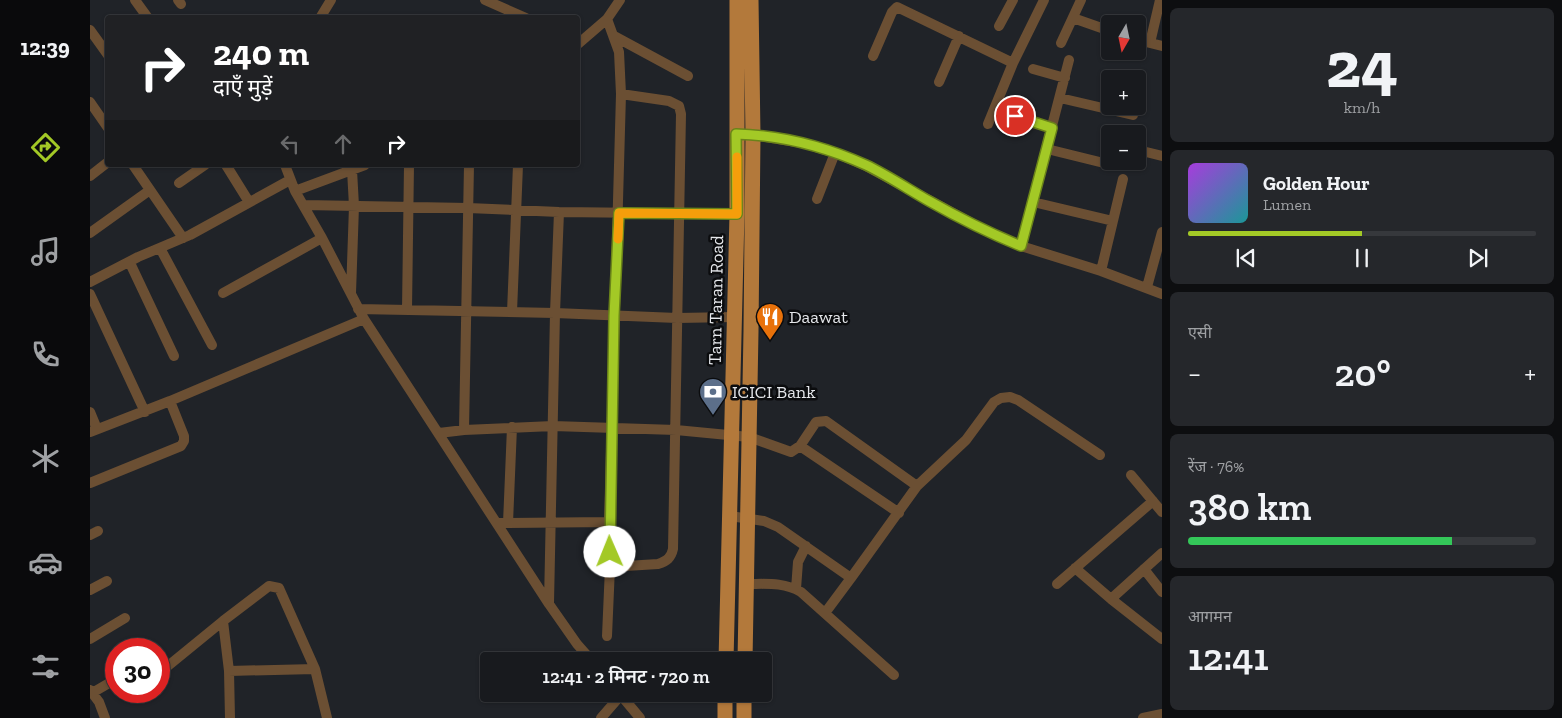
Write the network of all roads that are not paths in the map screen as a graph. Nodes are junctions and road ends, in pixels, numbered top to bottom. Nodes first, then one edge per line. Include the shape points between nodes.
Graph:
1 (135, 0) edge
2 (485, 0) edge
3 (620, 0) edge
4 (736, 0) edge
5 (751, 0) edge
6 (1013, 0) edge
7 (1044, 0) edge
8 (1081, 0) edge
9 (1160, 0) edge
10 (327, 1) edge
11 (146, 15) edge
12 (321, 15) edge
13 (519, 15) edge
14 (1072, 18) junction
15 (607, 19) junction
16 (999, 26) dead end
17 (1101, 28) edge
18 (90, 30) edge
19 (614, 36) junction
20 (959, 36) junction
21 (580, 39) edge
22 (1146, 42) edge
23 (1061, 43) dead end
24 (1150, 43) junction
25 (1162, 46) edge
26 (105, 51) edge
27 (872, 56) dead end
28 (1069, 60) dead end
29 (1013, 63) junction
30 (1033, 69) dead end
31 (688, 76) dead end
32 (1065, 78) junction
33 (939, 82) dead end
34 (621, 94) junction
35 (1060, 98) junction
36 (90, 102) edge
37 (1101, 108) edge
38 (1015, 116) dead end
39 (94, 117) edge
40 (988, 124) dead end
41 (105, 126) edge
42 (1052, 128) junction
43 (736, 134) junction
44 (752, 134) junction
45 (1047, 149) junction
46 (1146, 152) edge
47 (835, 153) junction
48 (1162, 156) edge
49 (1101, 162) edge
50 (105, 164) edge
51 (134, 167) edge
52 (203, 167) edge
53 (227, 167) edge
54 (286, 167) edge
55 (360, 167) edge
56 (409, 167) edge
57 (470, 167) edge
58 (518, 167) edge
59 (352, 170) junction
60 (90, 176) edge
61 (290, 180) junction
62 (1123, 180) dead end
63 (179, 183) dead end
64 (150, 190) junction
65 (295, 191) junction
66 (817, 199) dead end
67 (249, 202) junction
68 (1033, 202) junction
69 (304, 205) junction
70 (354, 206) junction
71 (409, 207) junction
72 (468, 208) junction
73 (517, 210) junction
74 (559, 212) junction
75 (619, 213) junction
76 (679, 213) junction
77 (737, 214) junction
78 (1113, 221) junction
79 (1162, 232) edge
80 (90, 233) edge
81 (183, 238) junction
82 (322, 238) junction
83 (1021, 246) junction
84 (160, 248) junction
85 (1159, 259) edge
86 (130, 263) junction
87 (1101, 271) junction
88 (90, 282) edge
89 (1147, 287) junction
90 (223, 292) dead end
91 (90, 294) edge
92 (350, 294) junction
93 (1162, 294) edge
94 (358, 308) junction
95 (407, 310) junction
96 (466, 312) junction
97 (512, 312) junction
98 (556, 313) junction
99 (614, 316) junction
100 (734, 317) junction
101 (677, 318) junction
102 (364, 319) junction
103 (212, 344) dead end
104 (174, 356) dead end
105 (170, 401) junction
106 (90, 412) edge
107 (145, 412) junction
108 (553, 426) junction
109 (512, 428) junction
110 (612, 428) junction
111 (464, 430) junction
112 (676, 430) junction
113 (93, 431) edge
114 (439, 432) junction
115 (732, 436) junction
116 (749, 437) junction
117 (800, 446) junction
118 (1100, 455) dead end
119 (1131, 475) dead end
120 (90, 483) edge
121 (917, 486) junction
122 (1153, 501) junction
123 (1162, 512) edge
124 (899, 513) junction
125 (730, 516) junction
126 (748, 518) junction
127 (609, 522) junction
128 (503, 523) junction
129 (550, 524) junction
130 (806, 546) junction
131 (1162, 554) edge
132 (610, 567) junction
133 (1075, 568) junction
134 (1144, 569) junction
135 (851, 578) junction
136 (107, 581) dead end
137 (748, 584) junction
138 (1057, 584) dead end
139 (796, 589) junction
140 (90, 590) edge
141 (1162, 592) edge
142 (1111, 598) junction
143 (549, 604) junction
144 (824, 613) junction
145 (125, 618) dead end
146 (223, 621) junction
147 (607, 636) dead end
148 (1162, 638) edge
149 (90, 639) edge
150 (584, 652) edge
151 (726, 652) edge
152 (745, 652) edge
153 (170, 664) edge
154 (315, 669) junction
155 (229, 671) junction
156 (894, 676) dead end
157 (105, 685) edge
158 (91, 692) edge
159 (616, 702) edge
160 (629, 702) edge
161 (725, 702) edge
162 (744, 702) edge
163 (1162, 714) edge
164 (108, 717) edge
165 (230, 718) edge
166 (326, 718) edge
167 (601, 718) edge
168 (640, 718) edge
169 (725, 718) edge
170 (744, 718) edge
171 (1143, 718) edge

1 - 11 street
2 - 13 street
3 - 15 street
4 - 43 main road, Tarn Taran Road
5 - 44 main road, Tarn Taran Road
6 - 16 street
7 - 29 street
8 - 14 street
9 - 24 street
10 - 12 street
14 - 17 street
14 - 23 street
15 - 19 street
15 - 21 street
18 - 26 street
19 - 31 street
19 - 34 street via 619,52
20 - 27 street via 896,7
20 - 29 street
20 - 33 street
22 - 24 street
24 - 25 street
28 - 32 street
29 - 40 street
30 - 32 street
32 - 35 street
34 - 75 street
34 - 76 street via 669,101 678,106 681,114
35 - 37 street
35 - 42 street
36 - 39 street
38 - 42 street
39 - 41 street
42 - 45 street
43 - 44 street
43 - 77 main road, Tarn Taran Road
44 - 47 street
44 - 116 main road, Tarn Taran Road
45 - 49 street
45 - 68 street
46 - 48 street
47 - 66 street
47 - 83 street
50 - 60 street
51 - 64 street
52 - 63 street
53 - 67 street
54 - 61 street
55 - 59 street
56 - 71 street
57 - 72 street
58 - 73 street
59 - 65 street
59 - 70 street
61 - 65 street
61 - 67 street
62 - 78 street
64 - 80 street
64 - 81 street
65 - 69 street
67 - 81 street
68 - 78 street
68 - 83 street
69 - 70 street
69 - 82 street
70 - 71 street
70 - 92 street
71 - 72 street
71 - 95 street
72 - 73 street
72 - 96 street
73 - 74 street
73 - 97 street
74 - 75 street
74 - 98 street
75 - 76 street
75 - 99 street
76 - 77 street
76 - 101 street
77 - 100 main road, Tarn Taran Road
78 - 87 street
79 - 85 street
81 - 84 street
82 - 90 street
82 - 92 street
83 - 87 street
84 - 86 street
84 - 103 street
85 - 89 street
86 - 88 street
86 - 104 street
87 - 89 street
89 - 93 street
91 - 107 street
92 - 94 street
94 - 95 street
94 - 102 street
95 - 96 street
96 - 97 street
96 - 111 street
97 - 98 street
98 - 99 street
98 - 108 street
99 - 101 street
99 - 110 street
100 - 101 street
100 - 115 main road, Tarn Taran Road
101 - 112 street
102 - 105 street
102 - 114 street
105 - 107 street
105 - 120 street via 184,436 181,446
106 - 113 street
107 - 113 street
108 - 109 street
108 - 110 street
108 - 129 street
109 - 111 street
109 - 128 street
110 - 112 street
110 - 127 street
111 - 114 street
112 - 115 street
112 - 132 street via 671,557 658,564
114 - 128 street
115 - 116 street
115 - 125 main road, Tarn Taran Road
116 - 117 street via 790,452
116 - 126 main road, Tarn Taran Road
117 - 121 street via 816,422 826,421
117 - 124 street
118 - 121 street via 1018,400 1002,398 994,402 966,440
119 - 122 street
121 - 124 street
122 - 123 street
122 - 133 street
124 - 135 street
125 - 126 street
125 - 151 main road, Tarn Taran Road
126 - 130 street via 778,527
126 - 137 main road, Tarn Taran Road
127 - 129 street
127 - 132 street
128 - 129 street
128 - 143 street
129 - 143 street
130 - 135 street
130 - 139 street via 798,562
131 - 134 street
132 - 147 street
133 - 138 street
133 - 142 street
134 - 141 street
134 - 142 street
135 - 144 street
136 - 140 street
137 - 139 street via 780,584
137 - 152 main road, Tarn Taran Road
139 - 144 street
142 - 148 street
143 - 150 street
144 - 156 street
145 - 149 street
146 - 153 street
146 - 154 street via 269,586 279,588
146 - 155 street
154 - 155 street
154 - 166 street
155 - 165 street
157 - 158 street
158 - 164 street
159 - 167 street
160 - 168 street
161 - 169 main road
162 - 170 main road
163 - 171 street

